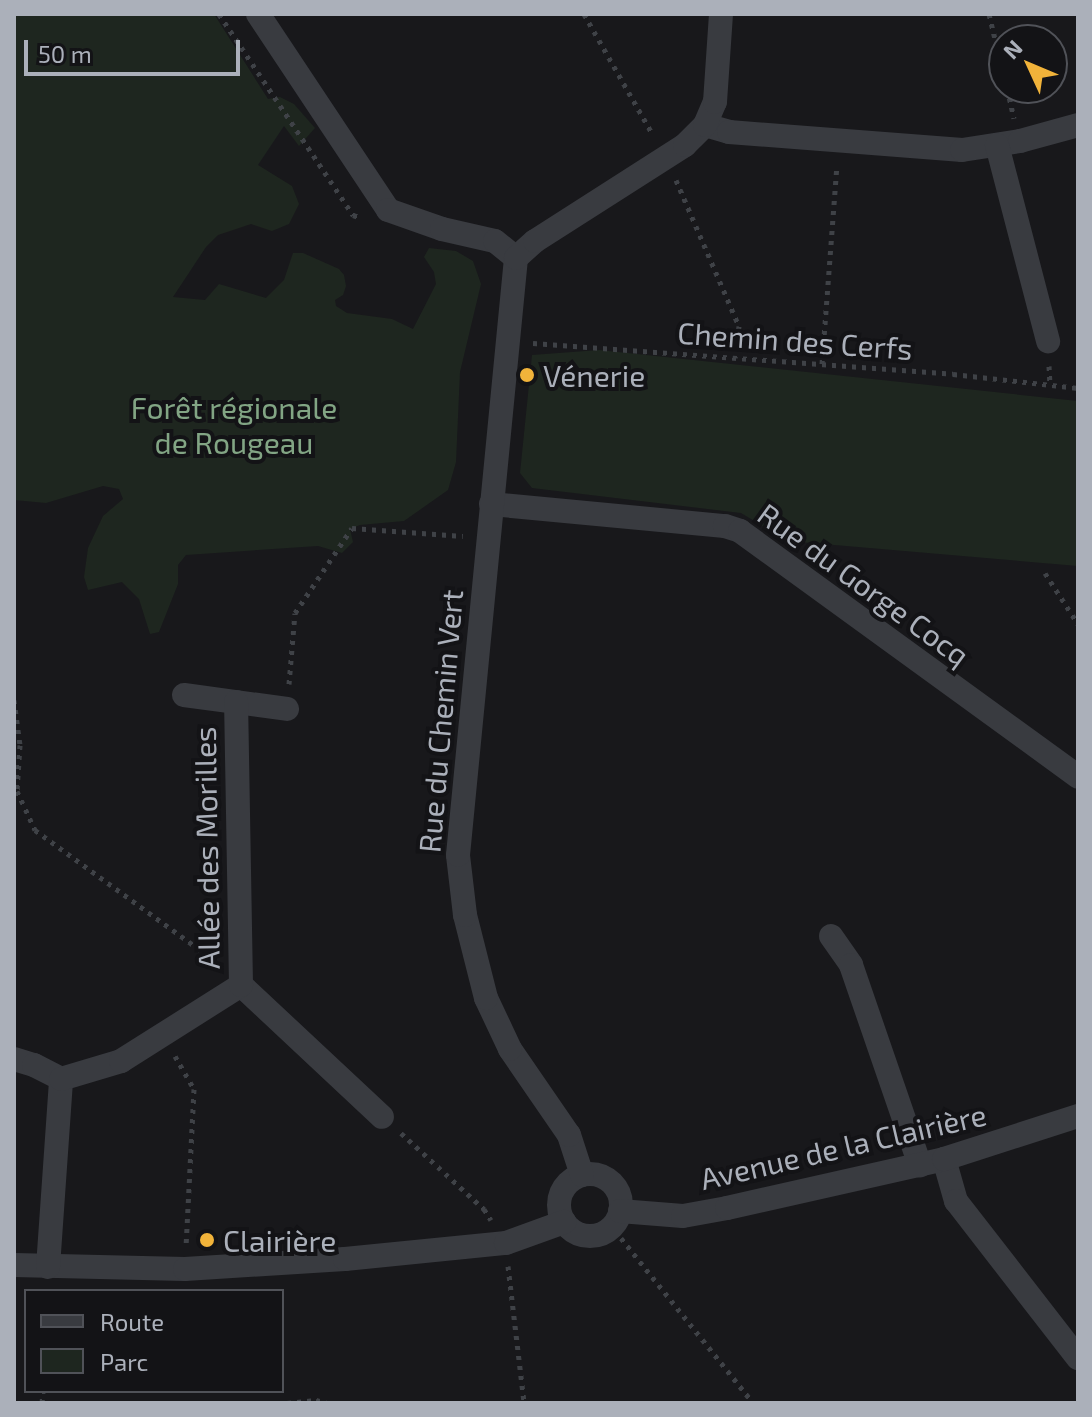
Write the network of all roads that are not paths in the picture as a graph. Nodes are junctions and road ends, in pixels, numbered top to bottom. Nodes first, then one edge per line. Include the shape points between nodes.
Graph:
1 (258, 14) edge
2 (721, 14) edge
3 (705, 125) junction
4 (1076, 133) edge
5 (997, 145) junction
6 (516, 258) junction
7 (1048, 341) dead end
8 (491, 504) junction
9 (184, 695) dead end
10 (236, 702) junction
11 (287, 709) road end
12 (1078, 777) edge
13 (831, 936) dead end
14 (241, 985) junction
15 (14, 1059) edge
16 (61, 1079) junction
17 (1078, 1116) edge
18 (382, 1117) road end
19 (944, 1159) junction
20 (920, 1165) junction
21 (582, 1175) junction
22 (616, 1219) junction
23 (564, 1222) junction
24 (14, 1265) edge
25 (48, 1267) junction
26 (1078, 1358) edge

1 - 6 street via 388,210 495,241
2 - 3 street via 715,102
3 - 5 street via 729,132 962,150
3 - 6 street via 685,145
4 - 5 street
5 - 7 street
6 - 8 street, Rue du Chemin Vert
8 - 12 street, Rue du Gorge Cocq via 740,531
8 - 21 street, Rue du Chemin Vert via 458,855 465,915 486,998 510,1049 569,1135
9 - 10 street, Allée des Morilles
10 - 11 street, Allée des Morilles
10 - 14 street, Allée des Morilles
13 - 20 street via 851,965
14 - 16 street, Allée des Morilles via 121,1061
14 - 18 street
15 - 16 street
16 - 25 street
17 - 19 street, Avenue de la Clairière
19 - 20 street, Avenue de la Clairière
19 - 26 street via 956,1201
20 - 22 street, Avenue de la Clairière via 683,1216
21 - 22 street via 611,1182 617,1191
21 - 23 street via 561,1194
22 - 23 street via 592,1236 581,1235
23 - 25 street via 506,1243 345,1259 185,1269
24 - 25 street

